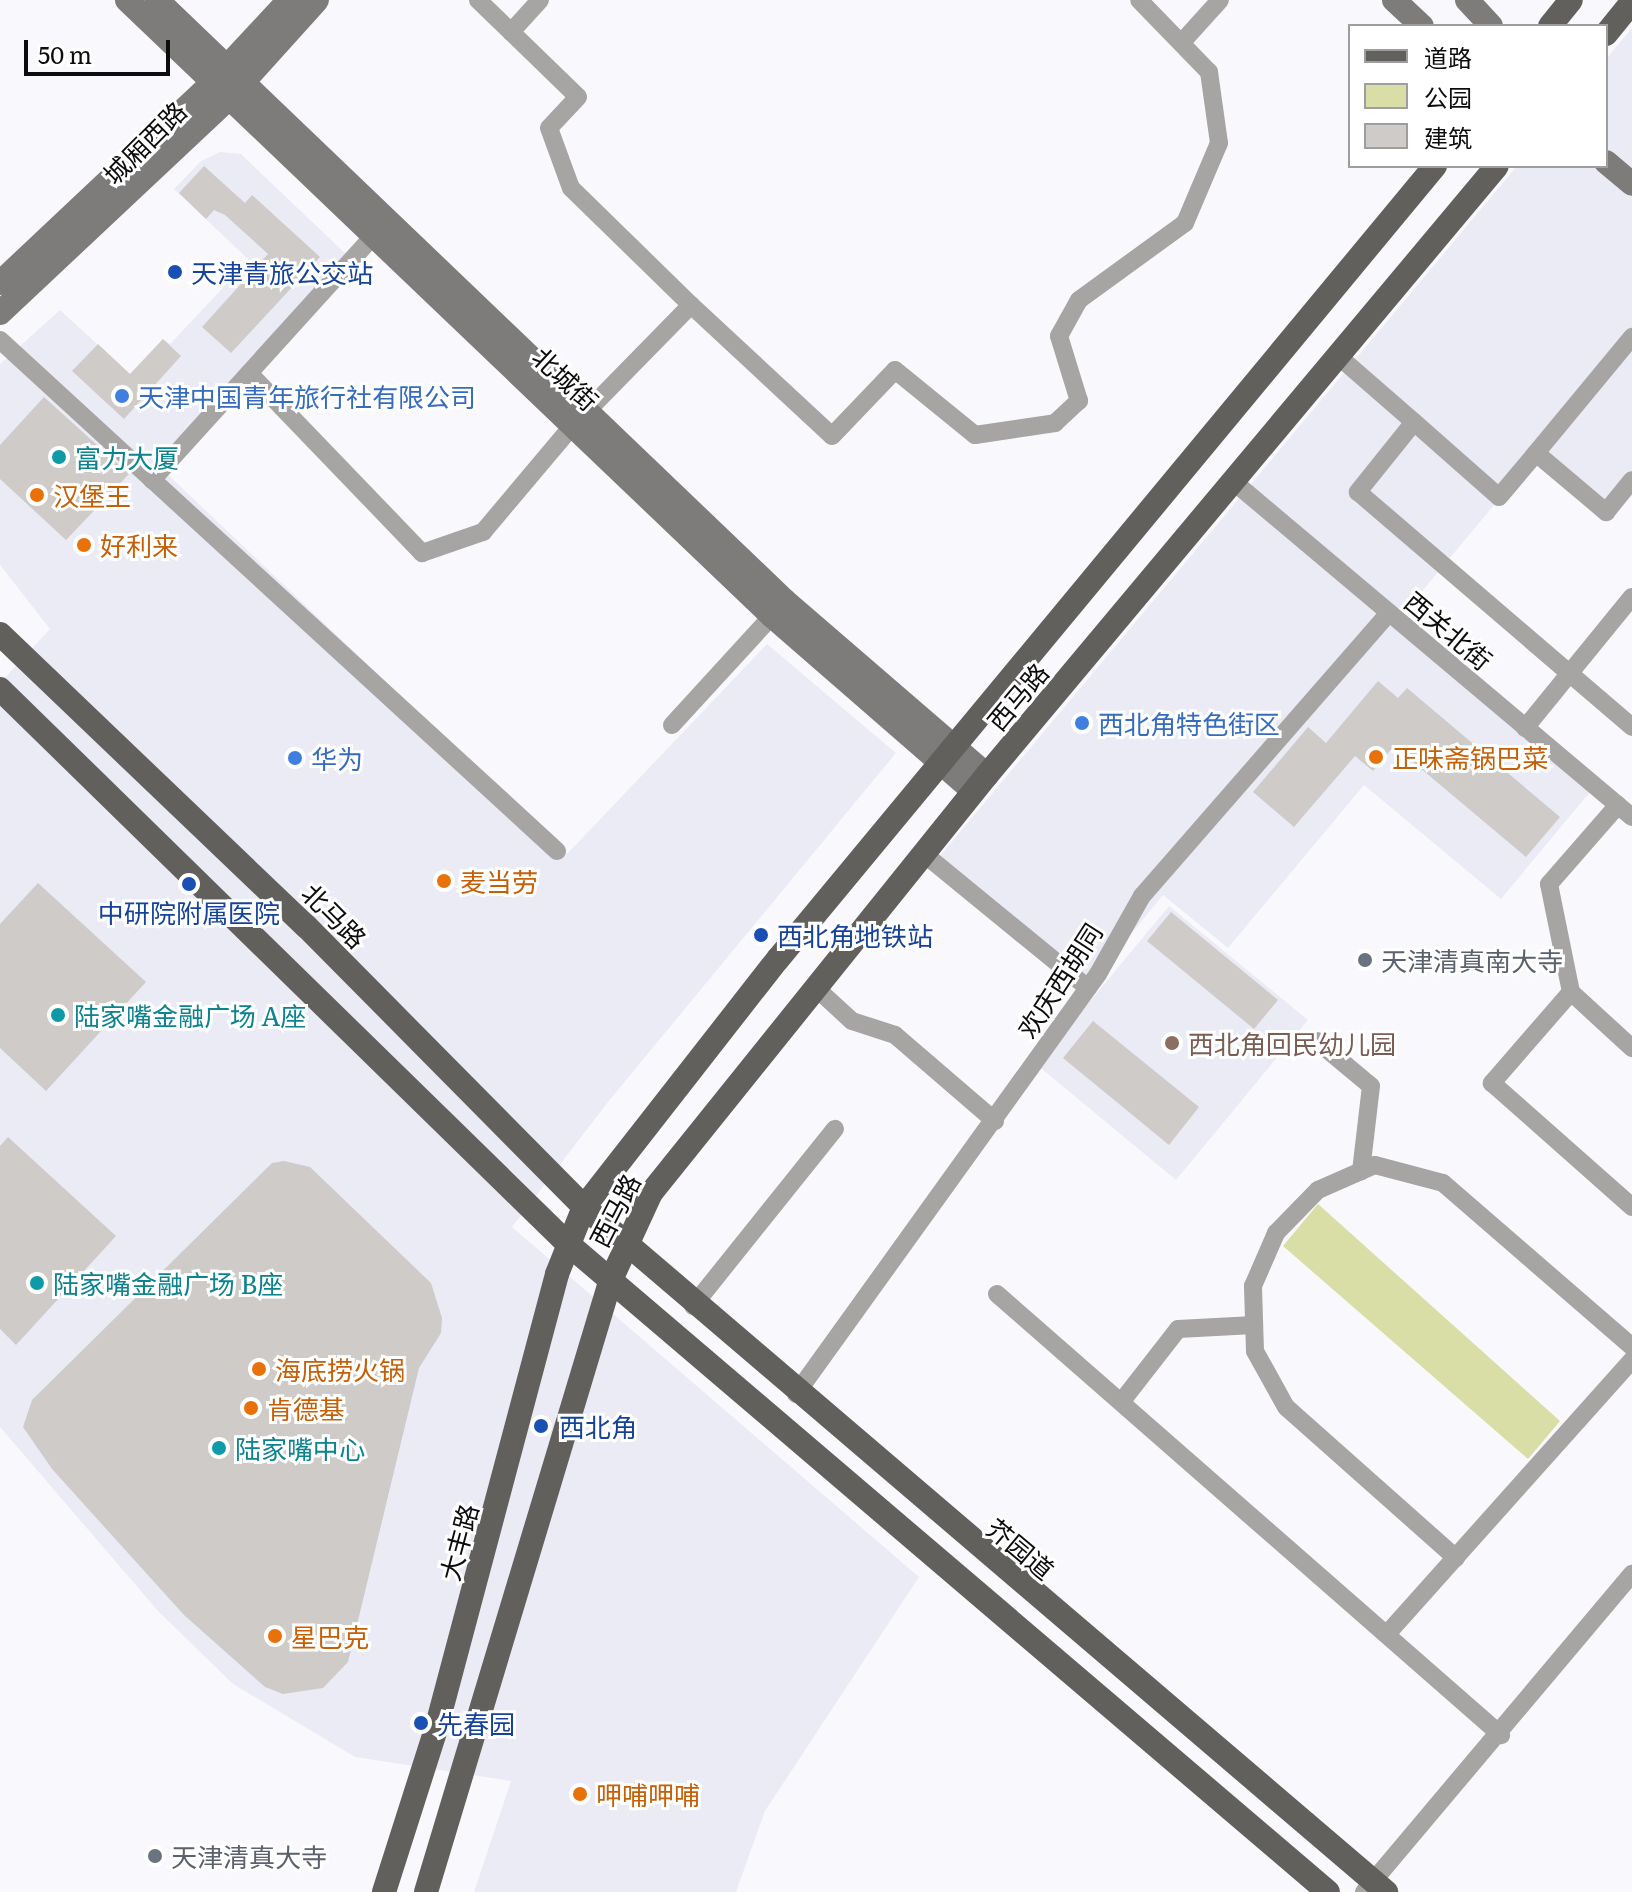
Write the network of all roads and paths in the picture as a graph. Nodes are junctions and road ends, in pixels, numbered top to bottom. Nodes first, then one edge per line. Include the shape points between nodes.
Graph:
1 (127, 0) edge
2 (157, 0) edge
3 (289, 0) edge
4 (317, 0) edge
5 (478, 0) edge
6 (540, 0) edge
7 (1139, 0) edge
8 (1220, 0) edge
9 (1394, 0) edge
10 (1467, 0) edge
11 (1571, 0) edge
12 (1632, 2) edge
13 (1420, 24) edge
14 (1489, 24) edge
15 (1552, 24) edge
16 (511, 32) junction
17 (1608, 32) edge
18 (1183, 41) junction
19 (228, 83) junction
20 (1608, 164) edge
21 (1433, 168) edge
22 (1495, 168) edge
23 (1632, 184) edge
24 (372, 237) junction
25 (0, 283) edge
26 (691, 305) junction
27 (0, 313) edge
28 (1632, 337) edge
29 (0, 340) edge
30 (1337, 355) junction
31 (249, 373) junction
32 (581, 417) junction
33 (1414, 422) junction
34 (1536, 453) junction
35 (152, 480) junction
36 (1632, 480) edge
37 (1234, 482) junction
38 (1632, 597) edge
39 (1388, 614) junction
40 (772, 616) junction
41 (0, 634) edge
42 (1570, 673) junction
43 (0, 689) edge
44 (672, 725) dead end
45 (1632, 727) edge
46 (1525, 728) junction
47 (947, 756) junction
48 (980, 783) junction
49 (1625, 811) edge
50 (557, 851) dead end
51 (923, 853) junction
52 (815, 987) junction
53 (1088, 988) junction
54 (1571, 992) junction
55 (1317, 1041) dead end
56 (1632, 1048) edge
57 (995, 1121) junction
58 (835, 1129) dead end
59 (1361, 1171) junction
60 (584, 1207) junction
61 (1632, 1207) edge
62 (567, 1243) junction
63 (624, 1243) junction
64 (610, 1282) junction
65 (997, 1294) dead end
66 (693, 1306) junction
67 (1254, 1325) junction
68 (1632, 1347) edge
69 (1632, 1360) edge
70 (796, 1394) junction
71 (1122, 1401) junction
72 (1456, 1558) junction
73 (1632, 1574) edge
74 (1387, 1634) junction
75 (1501, 1735) junction
76 (1374, 1889) edge
77 (384, 1892) edge
78 (426, 1892) edge
79 (1328, 1892) edge

1 - 19 street, 北城街
2 - 19 street, 北城街
3 - 19 street, 城厢西路
4 - 19 street, 城厢西路
5 - 16 street
6 - 16 street
7 - 18 street
8 - 18 street
9 - 13 street
10 - 14 street
11 - 15 main road
12 - 17 main road
16 - 26 street via 578,97 549,128 571,188
18 - 26 street via 1209,72 1219,143 1185,223 1079,300 1059,336 1079,401 1055,423 975,435 895,370 832,436
19 - 24 street, 北城街
19 - 25 street, 城厢西路
19 - 27 street, 城厢西路
19 - 32 street, 北城街
20 - 23 street
21 - 47 main road, 西马路
22 - 30 main road, 西马路
24 - 31 street
24 - 32 street, 北城街
26 - 32 street
28 - 34 street
29 - 35 street
30 - 33 street
30 - 37 main road, 西马路
31 - 32 street via 422,553 483,532
31 - 35 street
32 - 40 street, 北城街
32 - 47 street, 北城街
33 - 34 street via 1499,497
33 - 42 street via 1358,492
34 - 36 street via 1606,512
35 - 50 street
37 - 39 street, 西关北街
37 - 48 main road, 西马路
38 - 42 street
39 - 46 street, 西关北街
39 - 53 street, 欢庆西胡同 via 1142,896
40 - 44 street
40 - 47 street, 北城街
41 - 60 main road, 北马路 via 296,915
42 - 45 street
42 - 46 street
43 - 62 main road
46 - 49 street, 西关北街
47 - 48 street, 北城街
47 - 60 main road, 西马路 via 704,1049
48 - 51 main road, 西马路
49 - 54 street via 1549,884
51 - 52 main road, 西马路
51 - 53 street
52 - 57 street via 852,1021 895,1035
52 - 63 main road, 西马路 via 665,1174
53 - 57 street, 欢庆西胡同
54 - 56 street
54 - 61 street via 1492,1083
55 - 59 street via 1371,1086
57 - 70 street, 欢庆西胡同
58 - 66 street
59 - 67 street via 1318,1190 1276,1233 1253,1286
59 - 68 street via 1375,1165 1443,1183
60 - 62 main road, 大丰路
60 - 63 main road, 北马路
62 - 64 main road
62 - 77 main road, 大丰路 via 436,1729
63 - 64 main road, 西马路
63 - 66 main road, 芥园道
64 - 78 main road
64 - 79 main road
65 - 71 street
66 - 70 main road, 芥园道
67 - 71 street via 1178,1329
67 - 72 street via 1255,1351 1286,1407
69 - 72 street
70 - 76 main road, 芥园道
71 - 74 street
72 - 74 street
73 - 75 street via 1595,1611
74 - 75 street
75 - 76 street

